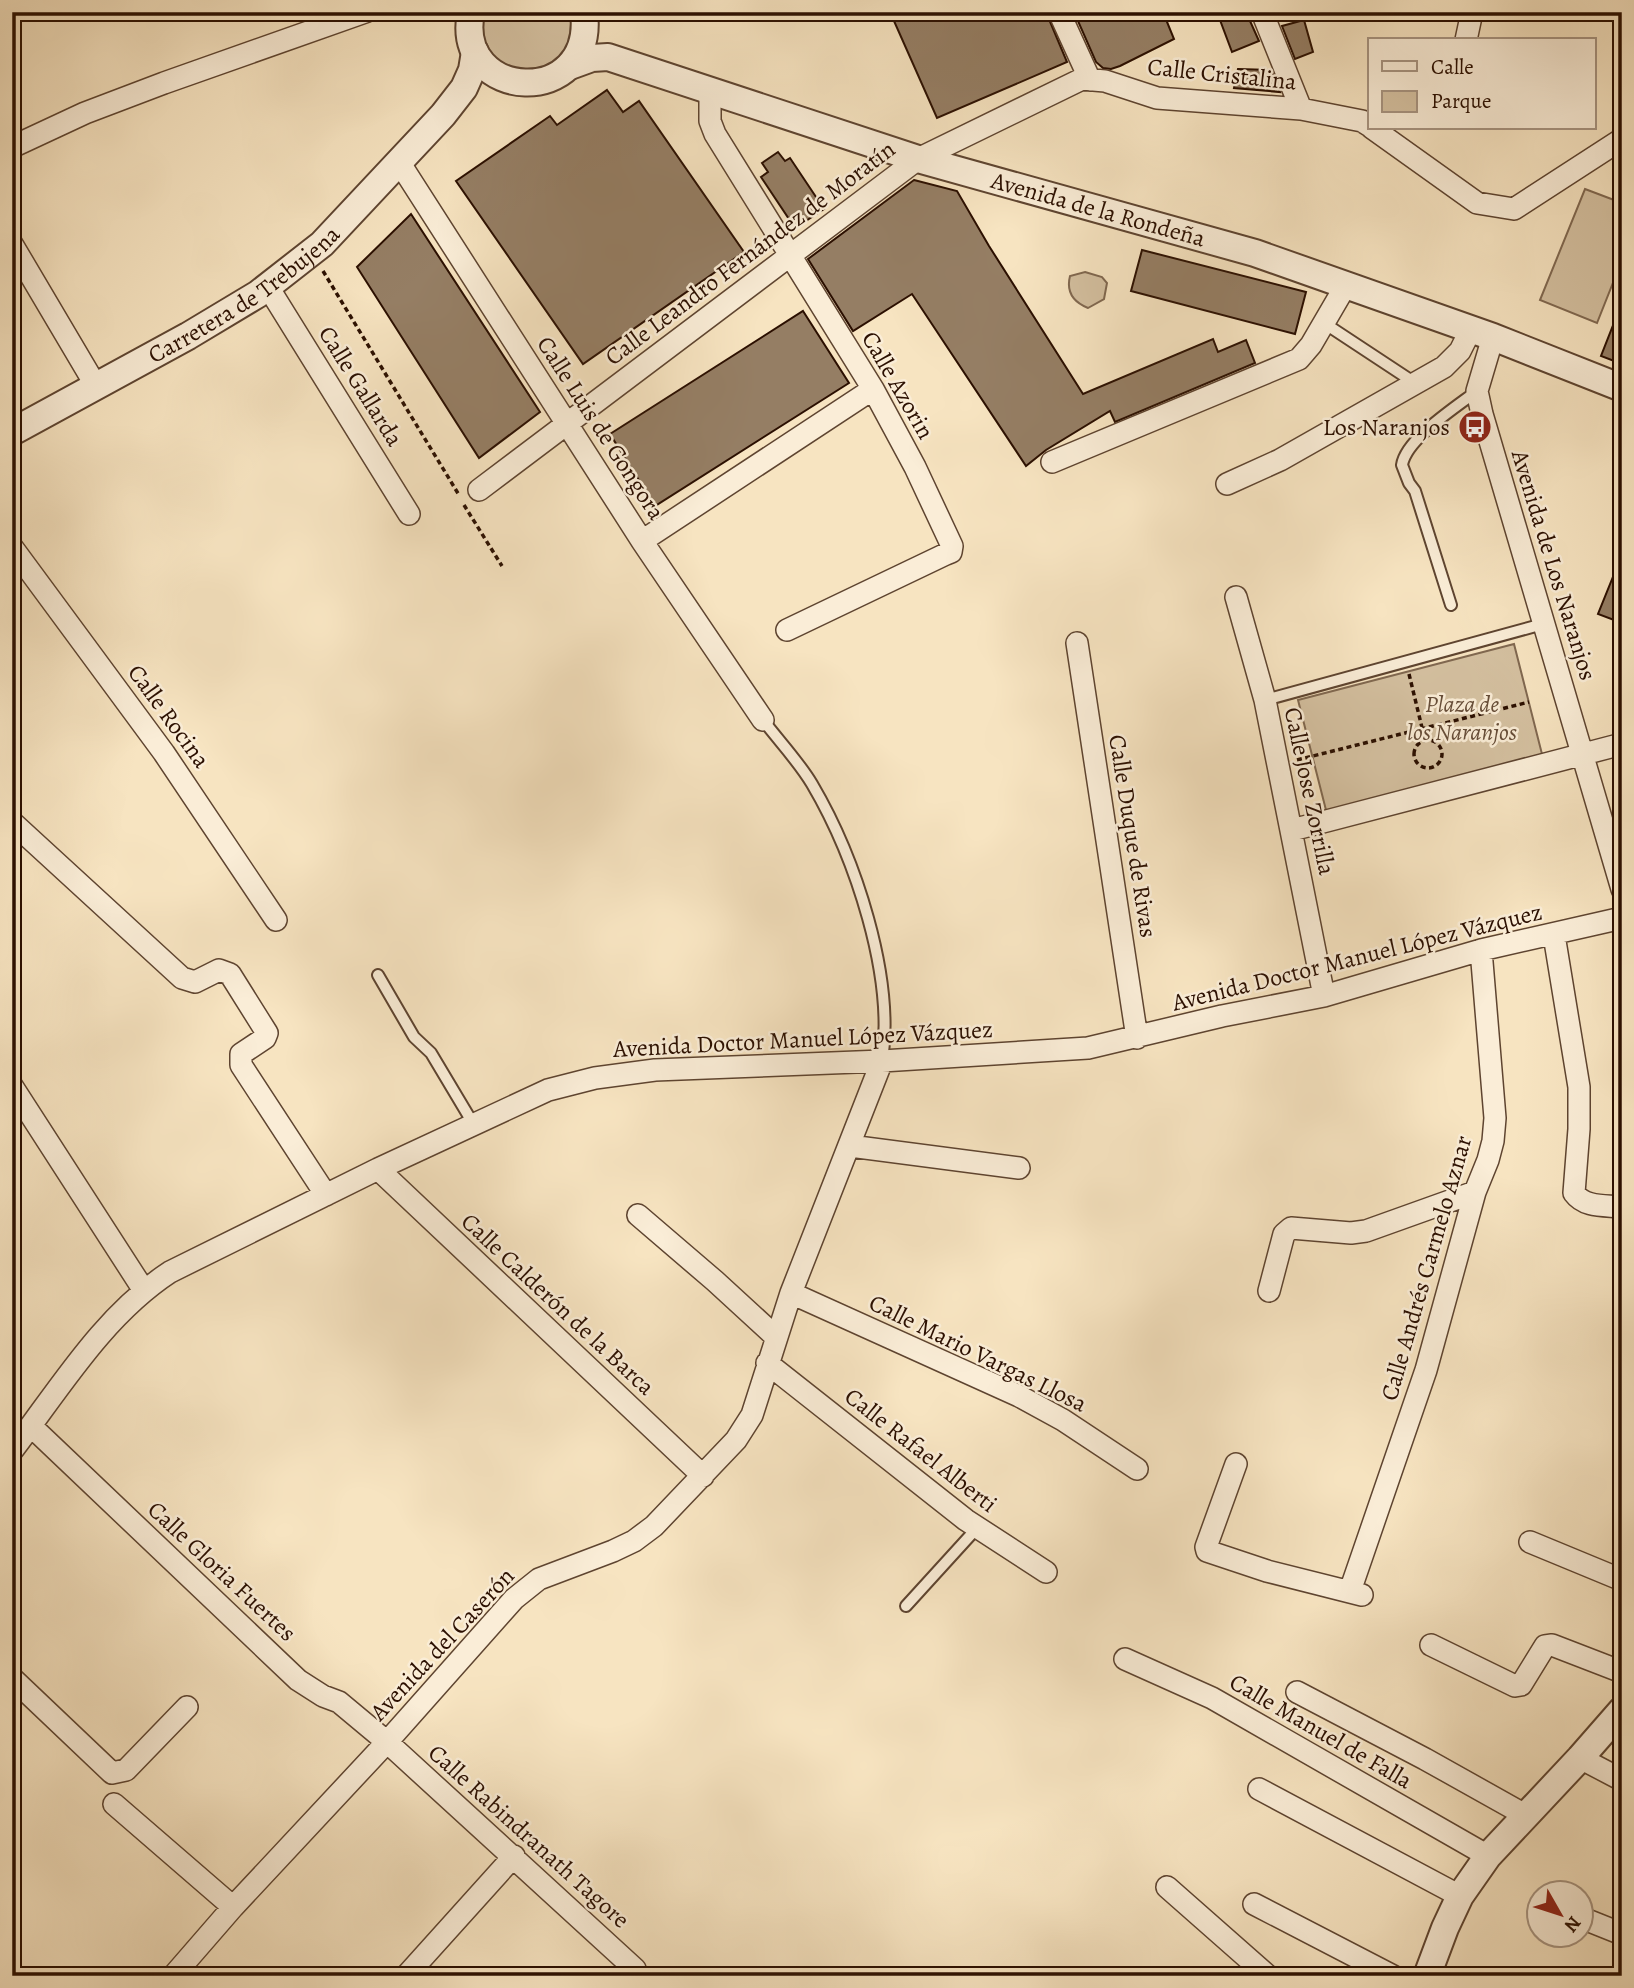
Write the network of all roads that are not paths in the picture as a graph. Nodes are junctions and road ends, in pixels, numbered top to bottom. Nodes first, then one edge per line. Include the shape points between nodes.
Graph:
1 (365, 12) edge
2 (448, 12) edge
3 (1059, 12) edge
4 (1262, 12) edge
5 (1472, 12) edge
6 (585, 13) edge
7 (472, 32) edge
8 (1466, 38) edge
9 (570, 66) junction
10 (505, 80) junction
11 (1090, 80) junction
12 (710, 90) junction
13 (1300, 108) junction
14 (443, 115) junction
15 (1368, 121) edge
16 (1380, 130) edge
17 (1622, 139) edge
18 (12, 147) edge
19 (918, 159) junction
20 (399, 162) junction
21 (12, 244) edge
22 (789, 256) junction
23 (1346, 285) junction
24 (268, 287) junction
25 (1324, 323) junction
26 (1482, 333) junction
27 (1415, 383) junction
28 (96, 386) junction
29 (1622, 387) edge
30 (873, 389) junction
31 (1477, 391) junction
32 (567, 424) junction
33 (12, 432) edge
34 (1052, 462) dead end
35 (1227, 484) dead end
36 (479, 490) dead end
37 (409, 513) dead end
38 (642, 541) junction
39 (12, 547) edge
40 (1236, 597) dead end
41 (1451, 605) dead end
42 (1543, 624) junction
43 (787, 630) dead end
44 (1077, 643) dead end
45 (1265, 700) junction
46 (763, 720) joint
47 (1622, 744) edge
48 (1583, 753) junction
49 (12, 822) edge
50 (1292, 830) junction
51 (1622, 889) edge
52 (1622, 918) edge
53 (276, 919) dead end
54 (1554, 935) junction
55 (1481, 950) junction
56 (379, 975) dead end
57 (1324, 996) junction
58 (1137, 1038) junction
59 (882, 1061) junction
60 (12, 1086) edge
61 (474, 1125) junction
62 (850, 1146) junction
63 (1019, 1168) dead end
64 (378, 1169) junction
65 (1475, 1192) junction
66 (326, 1195) junction
67 (1622, 1207) edge
68 (638, 1215) dead end
69 (144, 1289) junction
70 (1269, 1291) dead end
71 (791, 1293) junction
72 (776, 1337) junction
73 (767, 1363) junction
74 (31, 1426) junction
75 (12, 1451) edge
76 (1237, 1464) dead end
77 (1137, 1469) dead end
78 (703, 1476) junction
79 (977, 1528) junction
80 (1530, 1542) dead end
81 (1045, 1572) dead end
82 (1622, 1580) edge
83 (906, 1606) dead end
84 (1431, 1645) dead end
85 (1125, 1659) dead end
86 (1622, 1672) edge
87 (12, 1678) edge
88 (1297, 1692) dead end
89 (187, 1707) dead end
90 (1622, 1710) edge
91 (387, 1742) junction
92 (1580, 1758) junction
93 (1622, 1780) edge
94 (1259, 1789) dead end
95 (114, 1804) dead end
96 (1527, 1816) junction
97 (514, 1856) junction
98 (1488, 1856) junction
99 (1167, 1886) dead end
100 (1460, 1896) junction
101 (1254, 1904) dead end
102 (233, 1907) junction
103 (1596, 1924) edge
104 (1622, 1934) edge
105 (635, 1972) edge
106 (174, 1975) edge
107 (406, 1976) edge
108 (1268, 1976) edge
109 (1393, 1976) edge
110 (1427, 1976) edge

1 - 18 street via 85,113
2 - 7 street
3 - 11 street
4 - 13 street
5 - 8 street
6 - 9 street via 581,50
7 - 10 street via 493,73
7 - 14 street, Carretera de Trebujena via 472,70
9 - 10 street, Avenida de la Rondeña via 540,83
9 - 12 street, Avenida de la Rondeña via 608,57
10 - 14 street, Carretera de Trebujena via 492,83
11 - 13 street, Calle Cristalina via 1157,98
11 - 19 street via 1082,79
12 - 19 street, Avenida de la Rondeña
12 - 22 street, Calle Azorin via 710,121 715,134
13 - 15 street, Calle Cristalina
14 - 20 street, Carretera de Trebujena
16 - 17 street, Calle Cristalina via 1477,203 1514,208
19 - 22 street, Calle Leandro Fernández de Moratín
19 - 23 street, Avenida de la Rondeña via 1255,253
20 - 24 street, Carretera de Trebujena via 322,244
20 - 32 street, Calle Luis de Gongora
21 - 28 street
22 - 30 street, Calle Azorin
22 - 32 street, Calle Leandro Fernández de Moratín
23 - 25 street
23 - 26 street, Avenida de la Rondeña
24 - 28 street, Carretera de Trebujena
24 - 37 street, Calle Gallarda
25 - 27 lane
25 - 34 street via 1299,359
26 - 27 street via 1452,361
26 - 29 street, Avenida de la Rondeña
26 - 31 street
27 - 35 street via 1280,460
28 - 33 street, Carretera de Trebujena
30 - 38 street
30 - 43 street, Calle Azorin via 915,467 951,552
31 - 41 lane via 1408,449 1402,465 1415,491
31 - 42 street, Avenida de Los Naranjos
32 - 36 street, Calle Leandro Fernández de Moratín
32 - 38 street, Calle Luis de Gongora
38 - 46 street, Calle Luis de Gongora
39 - 53 street, Calle Rocina via 164,753
40 - 45 street, Calle Jose Zorrilla
42 - 45 lane
42 - 48 street, Avenida de Los Naranjos
44 - 58 street, Calle Duque de Rivas
45 - 50 street, Calle Jose Zorrilla
46 - 59 lane via 810,782 838,831 856,879 880,976 885,1038
47 - 48 street
48 - 50 street
48 - 51 street, Avenida de Los Naranjos
49 - 66 street via 182,978 195,982 219,970 230,974 267,1033 241,1054 241,1065
50 - 57 street, Calle Jose Zorrilla
52 - 54 street, Avenida Doctor Manuel López Vázquez
54 - 55 street, Avenida Doctor Manuel López Vázquez
54 - 67 street via 1579,1087 1574,1193 1591,1205
55 - 57 street, Avenida Doctor Manuel López Vázquez
55 - 65 street, Calle Andrés Carmelo Aznar via 1495,1118 1490,1151
56 - 61 lane via 414,1037 431,1053
57 - 58 street, Avenida Doctor Manuel López Vázquez
58 - 59 street, Avenida Doctor Manuel López Vázquez via 1088,1048
59 - 61 street, Avenida Doctor Manuel López Vázquez via 655,1070 594,1078 548,1090
59 - 62 street, Avenida del Caserón
60 - 69 street
61 - 64 street, Avenida Doctor Manuel López Vázquez
62 - 63 street
62 - 71 street, Avenida del Caserón
64 - 66 street, Avenida Doctor Manuel López Vázquez
64 - 78 street, Calle Calderón de la Barca
65 - 70 street via 1366,1231 1291,1228 1284,1234
65 - 76 street, Calle Andrés Carmelo Aznar via 1357,1593 1207,1551
66 - 69 street, Avenida Doctor Manuel López Vázquez
68 - 72 street
69 - 74 street, Avenida Doctor Manuel López Vázquez via 91,1345
71 - 72 street, Avenida del Caserón
71 - 77 street, Calle Mario Vargas Llosa via 1019,1396
72 - 73 street, Avenida del Caserón
73 - 78 street, Avenida del Caserón via 752,1415
73 - 79 street, Calle Rafael Alberti
74 - 75 street, Avenida Doctor Manuel López Vázquez
74 - 91 street, Calle Gloria Fuertes via 298,1679 339,1702
78 - 91 street, Avenida del Caserón via 634,1541 539,1579 513,1599
79 - 81 street, Calle Rafael Alberti
79 - 83 lane
80 - 82 street
84 - 86 street via 1516,1686 1545,1646 1552,1645
85 - 98 street, Calle Manuel de Falla via 1212,1698
87 - 89 street via 112,1773 126,1770
88 - 96 street
90 - 92 street
91 - 97 street, Calle Rabindranath Tagore
91 - 102 street, Avenida del Caserón
92 - 93 street
92 - 96 street
94 - 100 street
95 - 102 street
96 - 98 street
97 - 105 street, Calle Rabindranath Tagore
97 - 107 street
98 - 100 street
99 - 108 street
100 - 110 street
101 - 109 street
102 - 106 street, Avenida del Caserón
103 - 104 street

